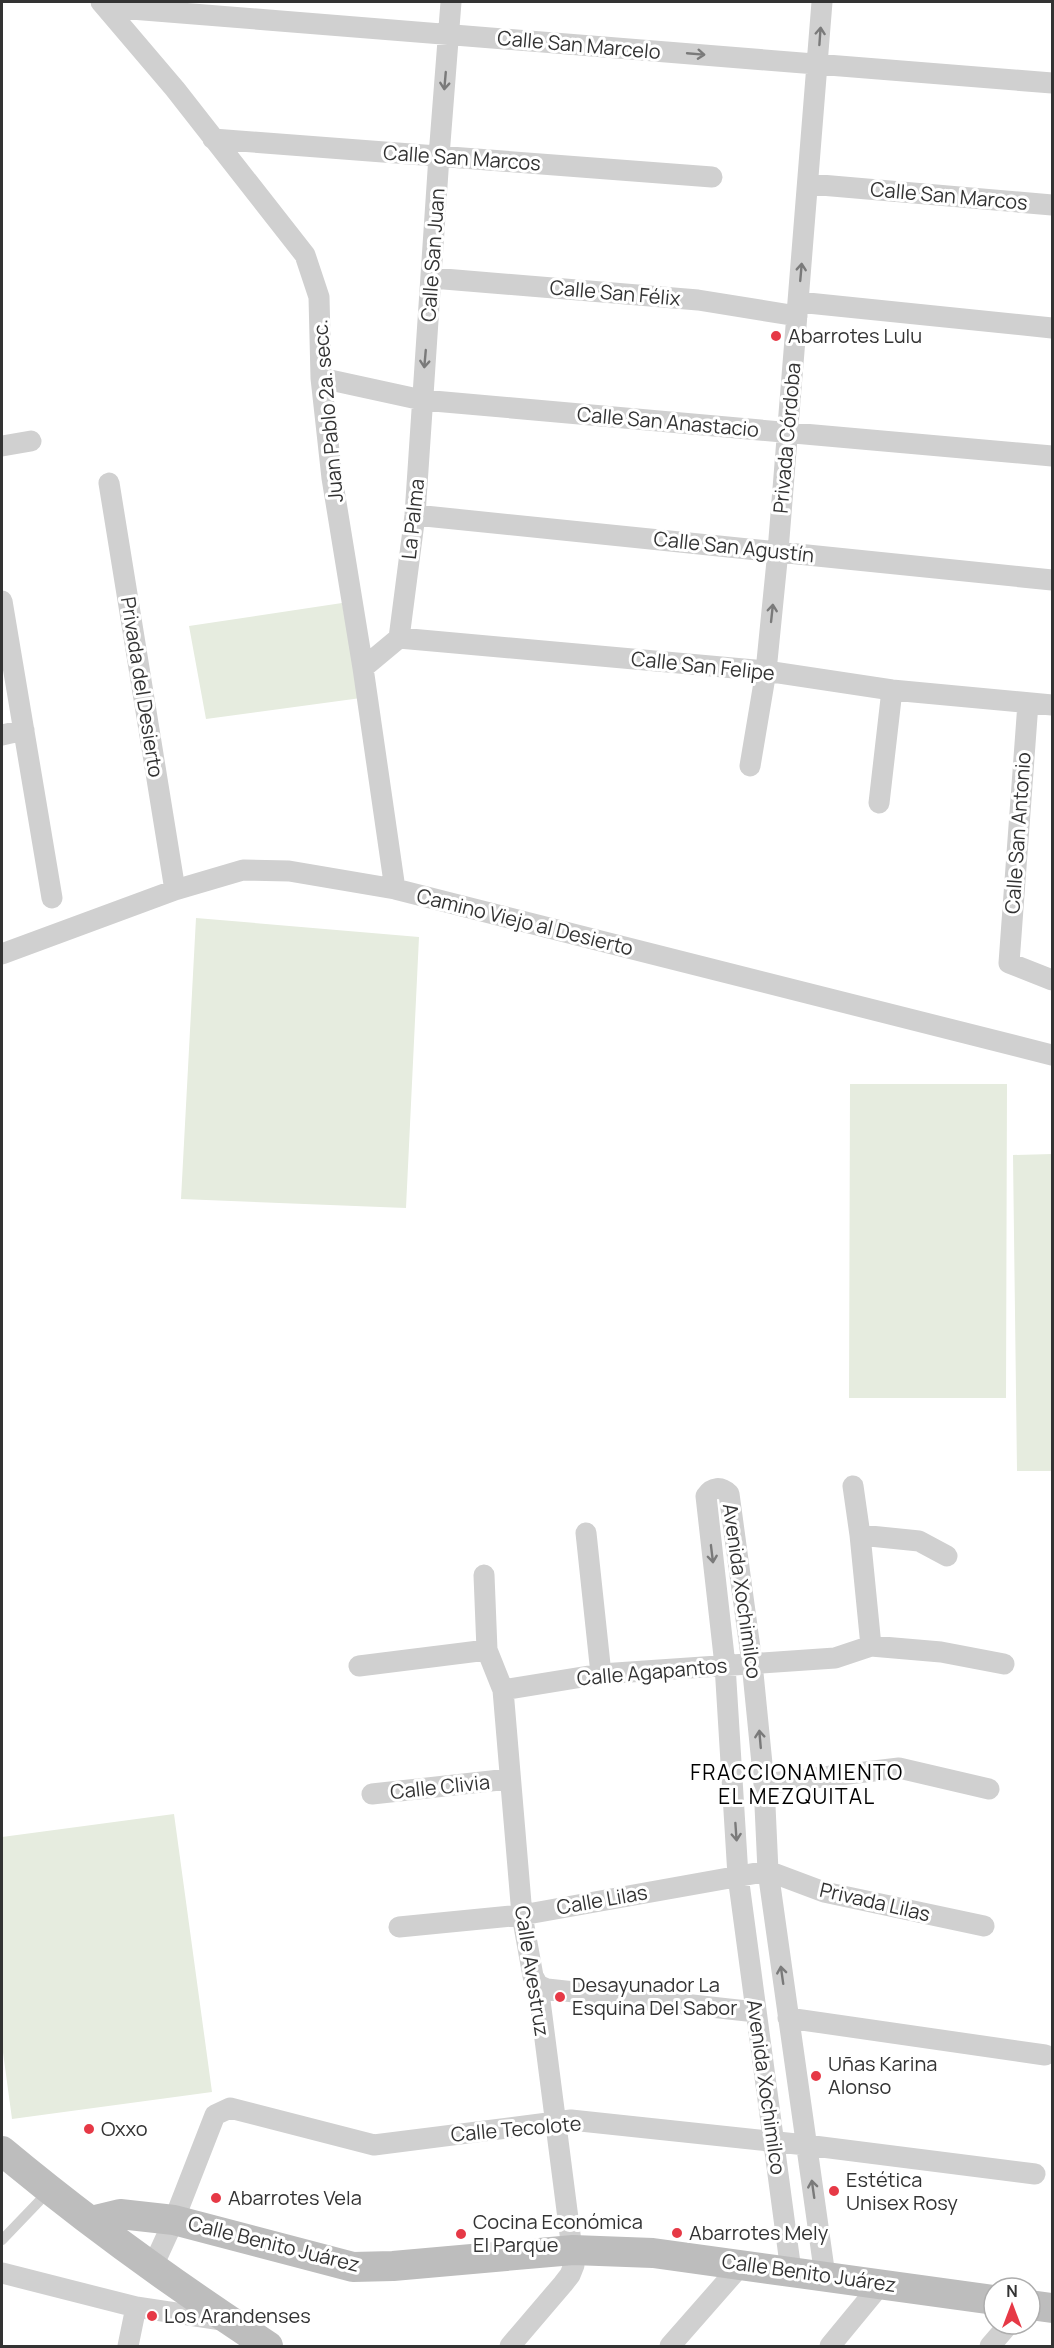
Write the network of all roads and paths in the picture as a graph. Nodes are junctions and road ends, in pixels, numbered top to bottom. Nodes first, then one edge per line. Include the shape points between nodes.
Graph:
1 (451, 2) edge
2 (822, 2) edge
3 (104, 4) edge
4 (449, 34) junction
5 (818, 64) junction
6 (1053, 83) edge
7 (213, 139) junction
8 (439, 156) junction
9 (712, 177) dead end
10 (809, 184) junction
11 (1053, 205) edge
12 (432, 278) junction
13 (798, 309) junction
14 (1053, 328) edge
15 (321, 378) junction
16 (422, 400) junction
17 (788, 432) junction
18 (31, 441) dead end
19 (2, 446) edge
20 (1053, 456) edge
21 (109, 483) dead end
22 (415, 515) junction
23 (778, 551) junction
24 (1053, 580) edge
25 (2, 601) edge
26 (399, 638) junction
27 (363, 668) junction
28 (766, 671) junction
29 (892, 690) junction
30 (1028, 703) junction
31 (1053, 705) edge
32 (24, 730) junction
33 (2, 735) edge
34 (750, 766) dead end
35 (879, 803) dead end
36 (175, 890) junction
37 (395, 890) junction
38 (52, 898) dead end
39 (2, 954) edge
40 (1053, 980) edge
41 (1053, 1055) edge
42 (853, 1486) dead end
43 (586, 1533) dead end
44 (860, 1534) junction
45 (947, 1556) dead end
46 (484, 1575) dead end
47 (871, 1646) junction
48 (487, 1650) junction
49 (752, 1663) junction
50 (1004, 1664) dead end
51 (725, 1665) junction
52 (359, 1666) dead end
53 (601, 1674) junction
54 (503, 1690) junction
55 (509, 1779) junction
56 (764, 1784) junction
57 (989, 1788) dead end
58 (372, 1794) dead end
59 (768, 1871) junction
60 (738, 1876) junction
61 (522, 1915) junction
62 (399, 1926) dead end
63 (984, 1926) dead end
64 (538, 1985) junction
65 (756, 2012) junction
66 (788, 2018) junction
67 (1046, 2055) dead end
68 (554, 2122) junction
69 (774, 2142) junction
70 (806, 2145) junction
71 (2, 2151) edge
72 (1035, 2174) dead end
73 (49, 2191) junction
74 (174, 2220) junction
75 (91, 2221) junction
76 (2, 2240) edge
77 (573, 2250) junction
78 (742, 2264) junction
79 (153, 2266) junction
80 (791, 2271) junction
81 (2, 2273) edge
82 (825, 2276) junction
83 (881, 2283) junction
84 (982, 2298) edge
85 (136, 2307) junction
86 (229, 2321) junction
87 (128, 2346) edge
88 (268, 2346) edge
89 (510, 2346) edge
90 (670, 2346) edge
91 (830, 2346) edge

1 - 4 street, Calle San Juan
5 -> 2 street, Privada Córdoba
3 - 4 street, Calle San Marcelo
3 - 7 street, Juan Pablo 2a. secc.
4 -> 5 street, Calle San Marcelo
4 -> 8 street, Calle San Juan
5 - 6 street, Calle San Marcelo
5 - 10 street, Privada Córdoba
7 - 8 street, Calle San Marcos
7 - 15 street, Juan Pablo 2a. secc. via 305,255 319,297
8 - 9 street, Calle San Marcos
8 - 12 street, Calle San Juan
10 - 11 street, Calle San Marcos
13 -> 10 street, Privada Córdoba
12 - 13 street, Calle San Félix
12 -> 16 street, Calle San Juan
13 - 14 street, Calle San Félix
13 - 17 street, Privada Córdoba
15 - 16 street, Calle San Anastacio
15 - 27 street, Juan Pablo 2a. secc. via 332,478
16 - 17 street, Calle San Anastacio
16 - 22 street, La Palma
17 - 20 street, Calle San Anastacio
17 - 23 street, Privada Córdoba
18 - 19 street
21 - 36 street, Privada del Desierto
22 - 23 street, Calle San Agustín
22 - 26 street, La Palma
23 - 24 street, Calle San Agustín
28 -> 23 street, Privada Córdoba
25 - 32 street
26 - 27 street
26 - 28 street, Calle San Felipe
27 - 37 street, Juan Pablo 2a. secc.
28 - 29 street, Calle San Felipe
28 - 34 street, Privada Córdoba
29 - 30 street, Calle San Felipe
29 - 35 street
30 - 31 street, Calle San Felipe
30 - 40 street, Calle San Antonio via 1009,963
32 - 33 street
32 - 38 street
36 - 37 street, Camino Viejo al Desierto via 243,870 289,871
36 - 39 street, Camino Viejo al Desierto
37 - 41 street, Camino Viejo al Desierto
42 - 44 street
43 - 53 street
44 - 45 street via 919,1541
44 - 47 street
46 - 48 street, Calle Avestruz
47 - 49 street, Calle Agapantos via 836,1658
47 - 50 street via 941,1652
48 - 52 street
48 - 54 street, Calle Avestruz
49 - 51 street, Calle Agapantos
49 -> 51 street, Avenida Xochimilco via 729,1494 720,1488 706,1496
56 -> 49 street, Avenida Xochimilco
51 - 53 street, Calle Agapantos
51 -> 60 street, Avenida Xochimilco
53 - 54 street, Calle Agapantos
54 - 55 street, Calle Avestruz
55 - 58 street, Calle Clivia
55 - 61 street, Calle Avestruz
56 - 57 street via 899,1768
56 - 59 street, Avenida Xochimilco
59 - 60 street, Calle Lilas
59 - 63 street, Privada Lilas via 824,1892
66 -> 59 street, Avenida Xochimilco
60 - 61 street, Calle Lilas
60 - 65 street, Avenida Xochimilco
61 - 62 street, Calle Lilas
61 - 64 street, Calle Avestruz via 532,1976
64 - 65 street
64 - 68 street, Calle Avestruz
65 - 69 street, Avenida Xochimilco
66 - 67 street
66 - 70 street, Avenida Xochimilco
68 - 69 street, Calle Tecolote via 571,2120
68 - 74 street, Calle Tecolote via 374,2145 231,2108 215,2115
68 - 77 street, Calle Avestruz
69 - 70 street, Calle Tecolote
69 - 80 street, Avenida Xochimilco
70 - 72 street, Calle Tecolote
82 -> 70 street, Avenida Xochimilco
71 - 73 street
73 - 75 street
73 - 76 lane
74 - 75 street, Calle Benito Juárez via 120,2214
74 - 77 street, Calle Benito Juárez via 353,2267
74 - 79 street
75 - 79 street
77 - 78 street, Calle Benito Juárez via 653,2253
77 - 89 street, Calle Avestruz via 570,2275
78 - 80 street, Calle Benito Juárez
78 - 90 street
79 - 86 street
80 - 82 street, Calle Benito Juárez
81 - 85 street
82 - 83 street, Calle Benito Juárez
83 - 84 street, Calle Benito Juárez
83 - 91 street
85 - 86 street
85 - 87 street
86 - 88 street

